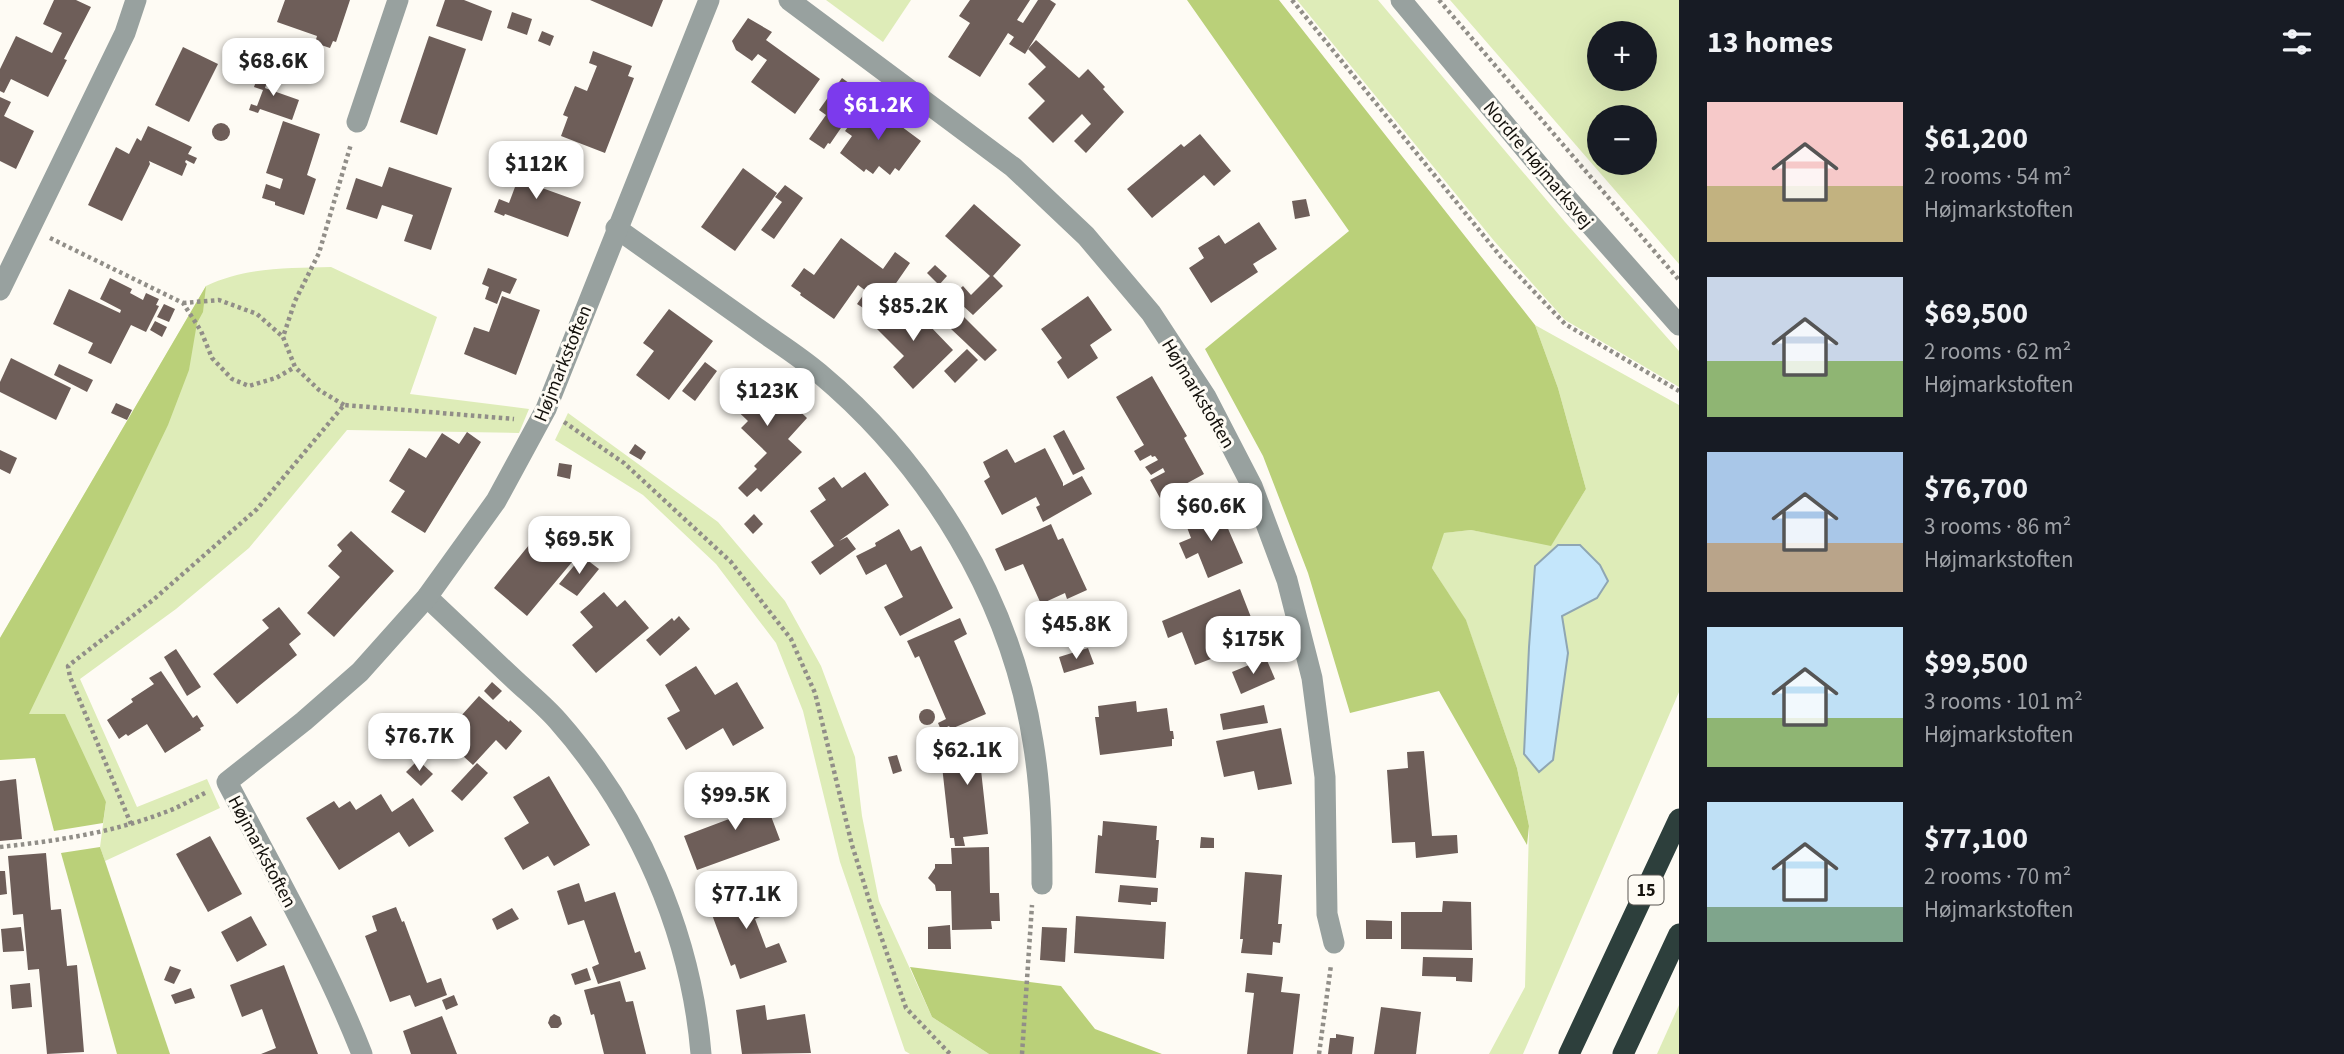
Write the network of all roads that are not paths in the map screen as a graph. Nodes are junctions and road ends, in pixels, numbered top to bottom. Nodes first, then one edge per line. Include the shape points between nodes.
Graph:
1 (136, 0) edge
2 (398, 0) edge
3 (709, 0) edge
4 (789, 0) edge
5 (1401, 0) edge
6 (357, 122) road end
7 (616, 228) junction
8 (0, 290) edge
9 (1679, 326) edge
10 (427, 597) junction
11 (1679, 801) edge
12 (1679, 819) edge
13 (1042, 884) road end
14 (1679, 934) edge
15 (1334, 943) road end
16 (1613, 961) junction
17 (362, 1054) edge
18 (701, 1054) edge
19 (1569, 1054) edge
20 (1623, 1054) edge

1 - 8 street via 125,33
2 - 6 street
3 - 7 street, Højmarkstoften
4 - 15 street, Højmarkstoften via 1013,167 1077,228 1151,313 1206,397 1256,498 1287,580 1312,678 1325,777 1326,914
5 - 9 street, Nordre Højmarksvej
7 - 10 street, Højmarkstoften via 543,415 496,501
7 - 13 street via 818,372 872,421 918,477 958,537 991,601 1016,670 1033,740 1042,812
10 - 17 street, Højmarkstoften via 360,671 227,782 294,909
10 - 18 street via 558,721 609,789 640,841 669,908 689,978
11 - 16 highway
12 - 16 highway, 15
14 - 20 highway
16 - 19 highway, 15

